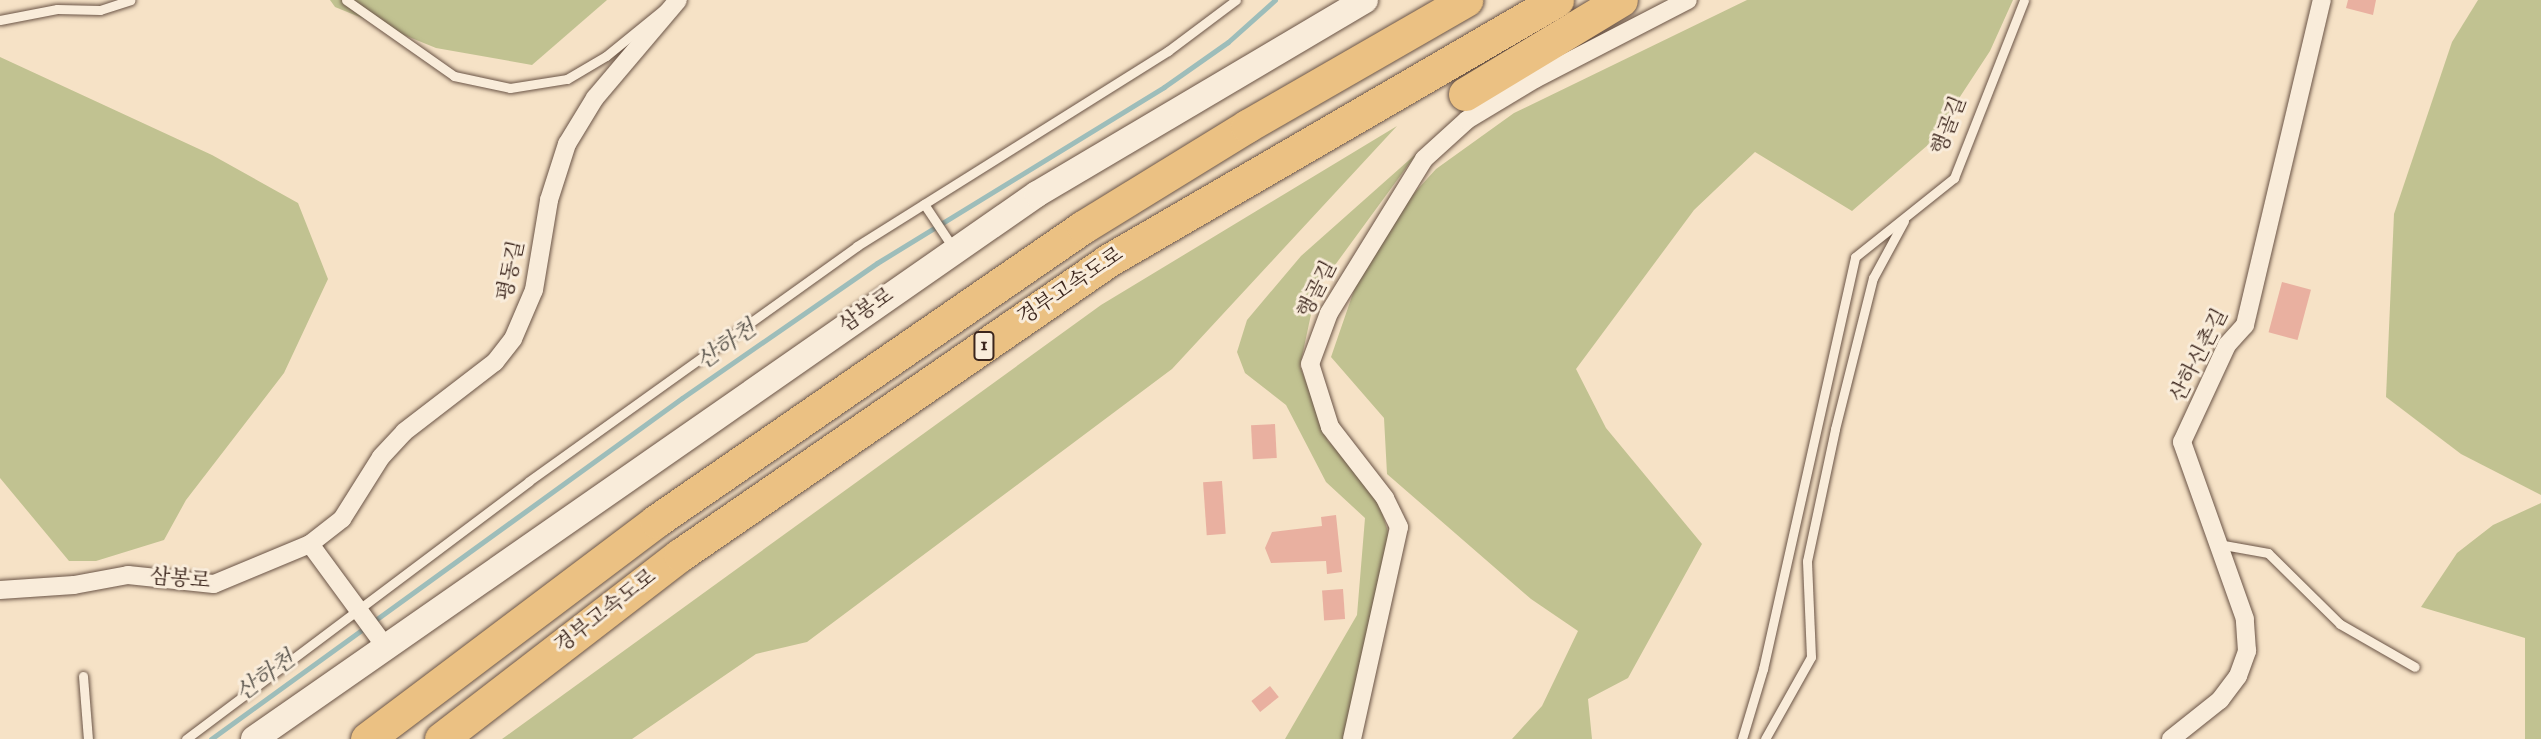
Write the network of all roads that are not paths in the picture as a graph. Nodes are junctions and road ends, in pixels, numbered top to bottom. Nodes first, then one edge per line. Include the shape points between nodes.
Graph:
1 (130, 0) edge
2 (346, 0) edge
3 (1236, 0) edge
4 (1365, 0) edge
5 (1466, 0) edge
6 (1557, 0) edge
7 (1621, 0) edge
8 (1688, 0) edge
9 (2024, 0) edge
10 (2322, 0) edge
11 (677, 1) edge
12 (0, 20) edge
13 (1465, 94) dead end
14 (924, 204) junction
15 (1907, 216) junction
16 (950, 243) junction
17 (310, 544) junction
18 (2218, 544) junction
19 (0, 590) edge
20 (360, 612) junction
21 (385, 646) junction
22 (2415, 667) dead end
23 (83, 676) dead end
24 (88, 739) edge
25 (186, 739) edge
26 (254, 739) edge
27 (367, 739) edge
28 (441, 739) edge
29 (1352, 739) edge
30 (1742, 739) edge
31 (1765, 739) edge
32 (2171, 739) edge

1 - 12 lane via 100,10 57,9
2 - 11 lane via 454,76 510,88 567,79
3 - 14 lane via 1168,51
4 - 16 main road, 삼봉로
5 - 27 highway, 경부고속도로 / 1 via 1318,83 1083,227 656,521
6 - 28 highway, 경부고속도로 / 1 via 1109,260 680,555
7 - 13 highway
8 - 29 street, 행골길 via 1535,79 1467,120 1424,159 1329,313 1310,364 1330,427 1385,498 1399,527
9 - 15 lane, 행골길 via 1954,178
10 - 18 street, 산하신촌길 via 2245,325 2227,345 2182,442
11 - 17 street, 평동길 via 595,98 567,144 549,200 534,290 513,340 495,362 404,432 381,457 342,519
14 - 16 lane
14 - 20 lane via 702,356
15 - 30 lane via 1855,257 1763,669
15 - 31 lane, 행골길 via 1873,278 1835,429 1807,561 1811,657
16 - 21 main road, 삼봉로
17 - 19 street, 삼봉로 via 214,584 128,575 74,585
17 - 20 street
18 - 22 lane via 2268,553 2340,624
18 - 32 street, 산하신촌길 via 2245,619 2247,651 2238,676 2220,700
20 - 21 street
20 - 25 lane
21 - 26 main road, 삼봉로
23 - 24 lane

